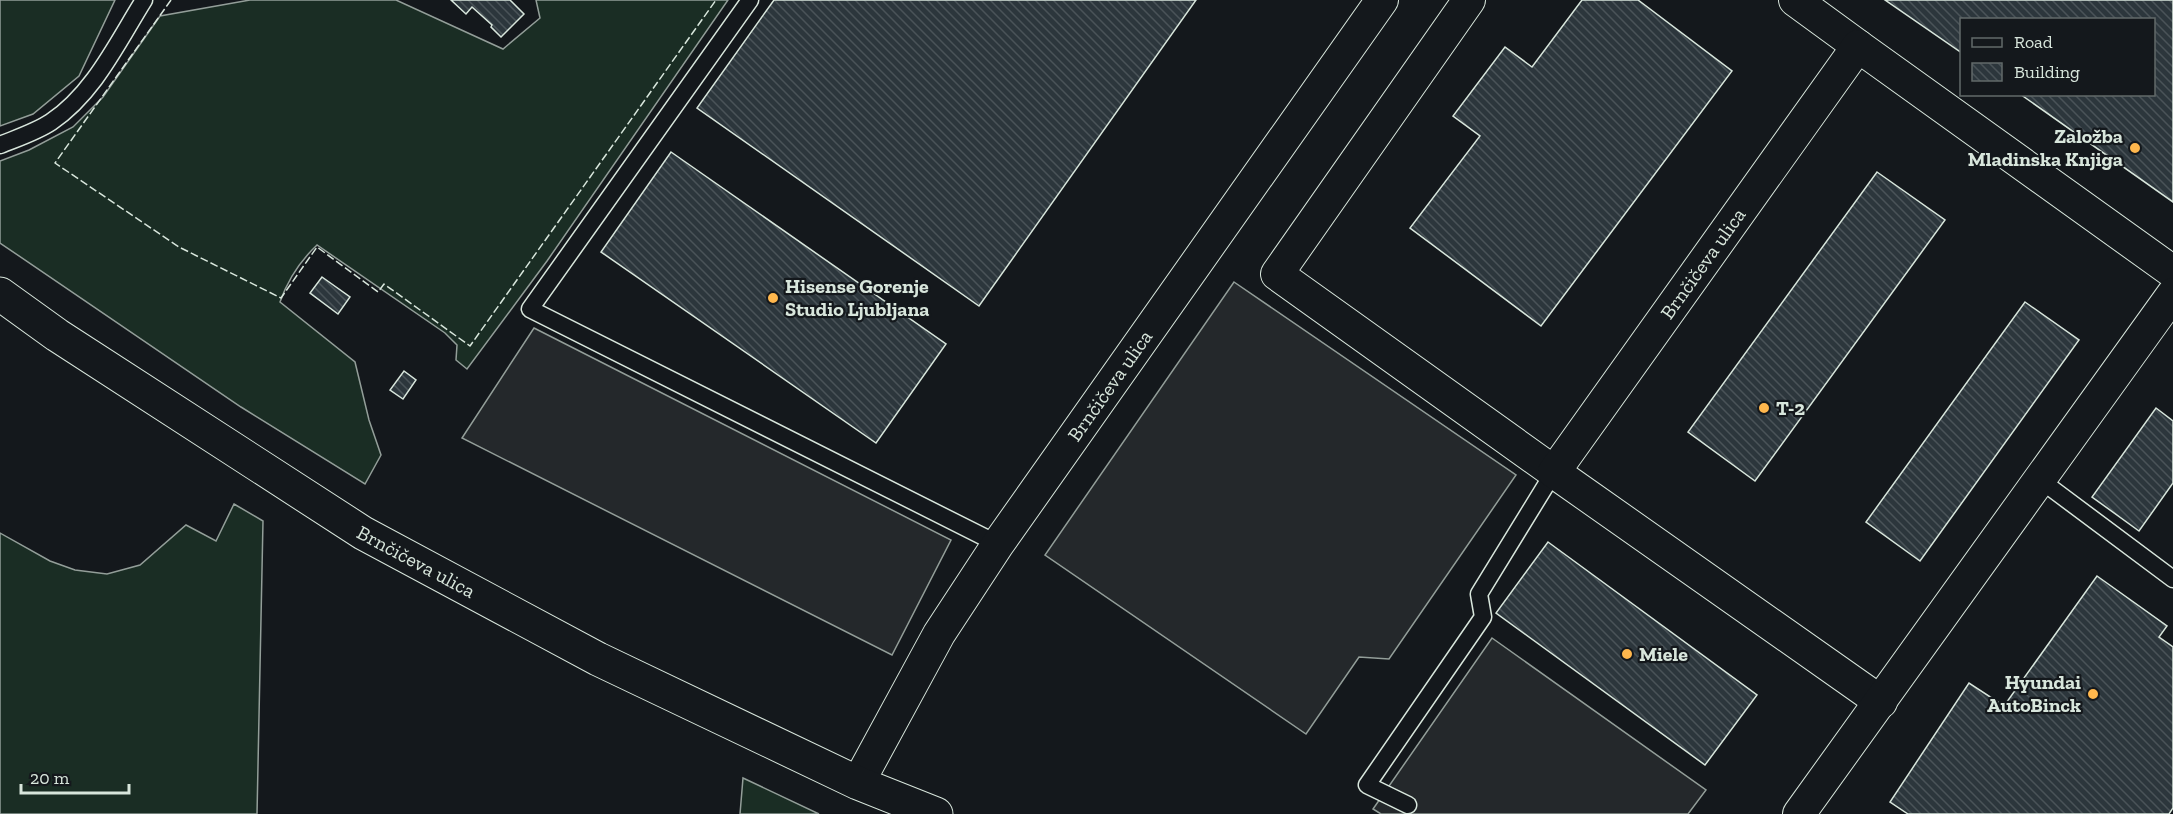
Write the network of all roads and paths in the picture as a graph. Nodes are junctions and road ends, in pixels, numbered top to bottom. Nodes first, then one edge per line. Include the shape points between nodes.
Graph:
1 (144, 0) edge
2 (750, 0) edge
3 (1382, 0) edge
4 (1469, 0) edge
5 (1795, 0) edge
6 (1858, 46) junction
7 (0, 145) edge
8 (2173, 272) edge
9 (0, 294) edge
10 (2173, 294) edge
11 (1554, 472) junction
12 (2039, 479) junction
13 (998, 544) junction
14 (2173, 579) edge
15 (1881, 702) junction
16 (858, 783) junction
17 (1408, 805) dead end
18 (936, 814) edge
19 (1799, 814) edge

1 - 7 lane via 91,84 69,109 49,123
2 - 13 lane via 530,309
3 - 13 street, Brnčičeva ulica
4 - 11 street via 1277,274
5 - 6 street
6 - 8 street
6 - 11 street, Brnčičeva ulica
9 - 16 street, Brnčičeva ulica via 363,532 598,659
10 - 12 street
11 - 15 street
11 - 17 lane via 1479,594 1483,617 1367,786
12 - 14 lane
12 - 15 street
13 - 16 street, Brnčičeva ulica via 939,634
15 - 19 street
16 - 18 street, Brnčičeva ulica

